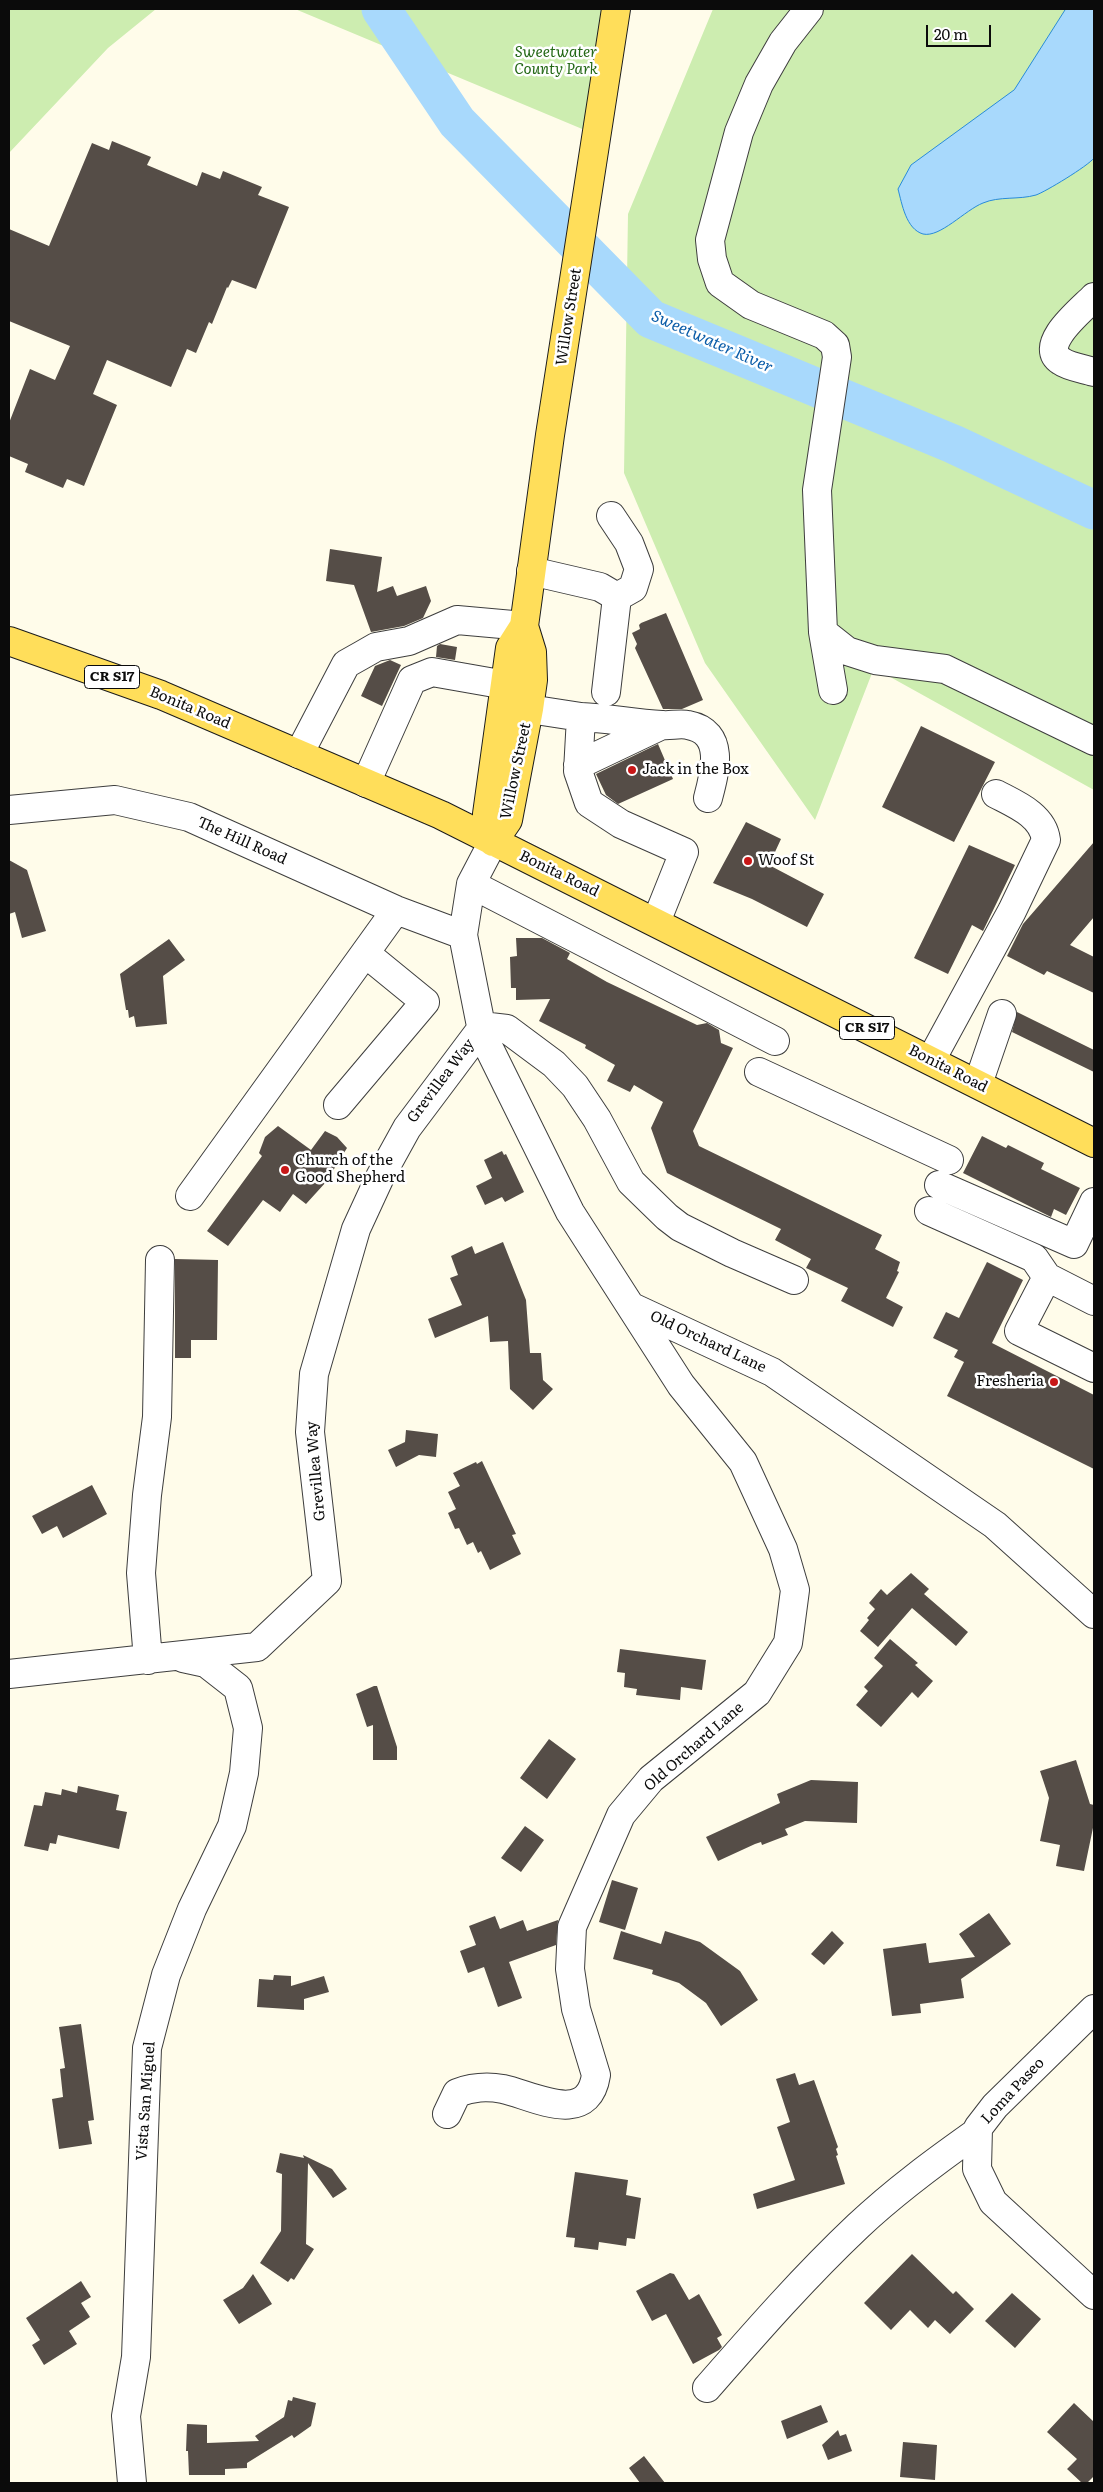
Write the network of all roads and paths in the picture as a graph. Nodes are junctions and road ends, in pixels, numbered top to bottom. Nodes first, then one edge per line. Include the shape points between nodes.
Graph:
1 (616, 9) edge
2 (809, 9) edge
3 (1094, 297) edge
4 (1094, 372) edge
5 (611, 516) dead end
6 (531, 571) junction
7 (617, 597) junction
8 (524, 626) junction
9 (823, 632) junction
10 (9, 641) edge
11 (409, 641) junction
12 (420, 676) junction
13 (506, 685) junction
14 (833, 690) dead end
15 (606, 692) dead end
16 (529, 709) junction
17 (581, 717) junction
18 (662, 725) junction
19 (1094, 741) edge
20 (299, 754) junction
21 (578, 765) junction
22 (366, 783) junction
23 (996, 794) dead end
24 (708, 798) dead end
25 (9, 810) edge
26 (493, 842) junction
27 (472, 884) junction
28 (396, 910) junction
29 (656, 922) junction
30 (463, 935) junction
31 (366, 953) junction
32 (1002, 1014) dead end
33 (481, 1027) junction
34 (775, 1041) dead end
35 (931, 1060) junction
36 (759, 1072) dead end
37 (978, 1084) junction
38 (338, 1105) dead end
39 (1094, 1143) edge
40 (190, 1196) dead end
41 (1094, 1202) edge
42 (929, 1211) dead end
43 (160, 1260) dead end
44 (1047, 1277) junction
45 (794, 1280) dead end
46 (1094, 1301) edge
47 (632, 1307) junction
48 (1094, 1368) edge
49 (1094, 1614) edge
50 (177, 1657) junction
51 (148, 1660) junction
52 (9, 1674) edge
53 (1094, 2008) edge
54 (447, 2114) dead end
55 (977, 2132) junction
56 (1094, 2295) edge
57 (707, 2388) dead end
58 (132, 2483) edge

1 - 6 main road, Willow Street
2 - 9 street via 783,42 759,84 740,132 710,240 712,260 720,283 752,305 824,335 835,345 837,357 817,490
3 - 4 street via 1063,327 1054,345 1054,353 1061,362
5 - 7 street via 629,543 639,569 633,588
6 - 7 street via 600,587
6 - 8 main road, Willow Street
7 - 15 street
8 - 11 street via 457,620
8 - 13 main road, Willow Street via 510,648
8 - 16 main road, Willow Street via 532,652
9 - 14 street
9 - 19 street via 847,651 875,660 945,669
10 - 20 main road, Bonita Road / CR S17 via 161,695
11 - 12 street
11 - 20 street via 376,647 346,664
12 - 13 street via 432,672
12 - 22 street via 412,680 402,698
13 - 26 main road, Willow Street via 486,814
16 - 17 street
16 - 26 main road, Willow Street via 508,820
17 - 18 street
17 - 21 street
18 - 21 street
18 - 24 street via 686,724 701,728 710,739 716,752 716,770
20 - 22 main road, Bonita Road / CR S17
21 - 29 street via 589,803 621,824 684,852
22 - 26 main road, Bonita Road / CR S17 via 441,815
23 - 35 street via 1034,817 1045,830 1046,840 1012,911
25 - 28 street, The Hill Road via 115,800 189,817
26 - 27 street, Old Orchard Lane
26 - 29 main road, Bonita Road / CR S17
27 - 30 street, Old Orchard Lane
27 - 34 street
28 - 30 street, The Hill Road
28 - 31 street
29 - 35 main road, Bonita Road / CR S17
30 - 33 street, Old Orchard Lane
31 - 38 street via 425,1002
31 - 40 street
32 - 37 street
33 - 45 street via 507,1029 570,1080 597,1119 631,1182 667,1217 732,1253
33 - 47 street, Old Orchard Lane via 570,1212
33 - 50 street, Grevillea Way via 406,1128 380,1177 356,1230 314,1374 310,1432 327,1581 257,1647
35 - 37 main road, Bonita Road / CR S17
36 - 41 street via 1074,1244
37 - 39 main road, Bonita Road / CR S17
42 - 44 street via 1034,1258
43 - 51 street via 157,1417 141,1573
44 - 46 street
44 - 48 street via 1019,1331
47 - 49 street, Old Orchard Lane via 772,1372 995,1525
47 - 54 street, Old Orchard Lane via 680,1385 743,1462 783,1549 795,1590 788,1643 757,1693 651,1779 621,1816 572,1927 570,1969 576,2009 596,2075 594,2085 584,2099 562,2106 534,2101 504,2089 471,2088 457,2093
50 - 51 street, Grevillea Way
50 - 58 street, Vista San Miguel via 206,1663 238,1688 248,1728 244,1773 232,1826 192,1909 166,1975 147,2048 136,2357 126,2416
51 - 52 street, Grevillea Way
53 - 55 street, Loma Paseo via 995,2106
55 - 56 street, Loma Paseo via 977,2169 993,2202
55 - 57 street via 926,2169 859,2225 798,2285

